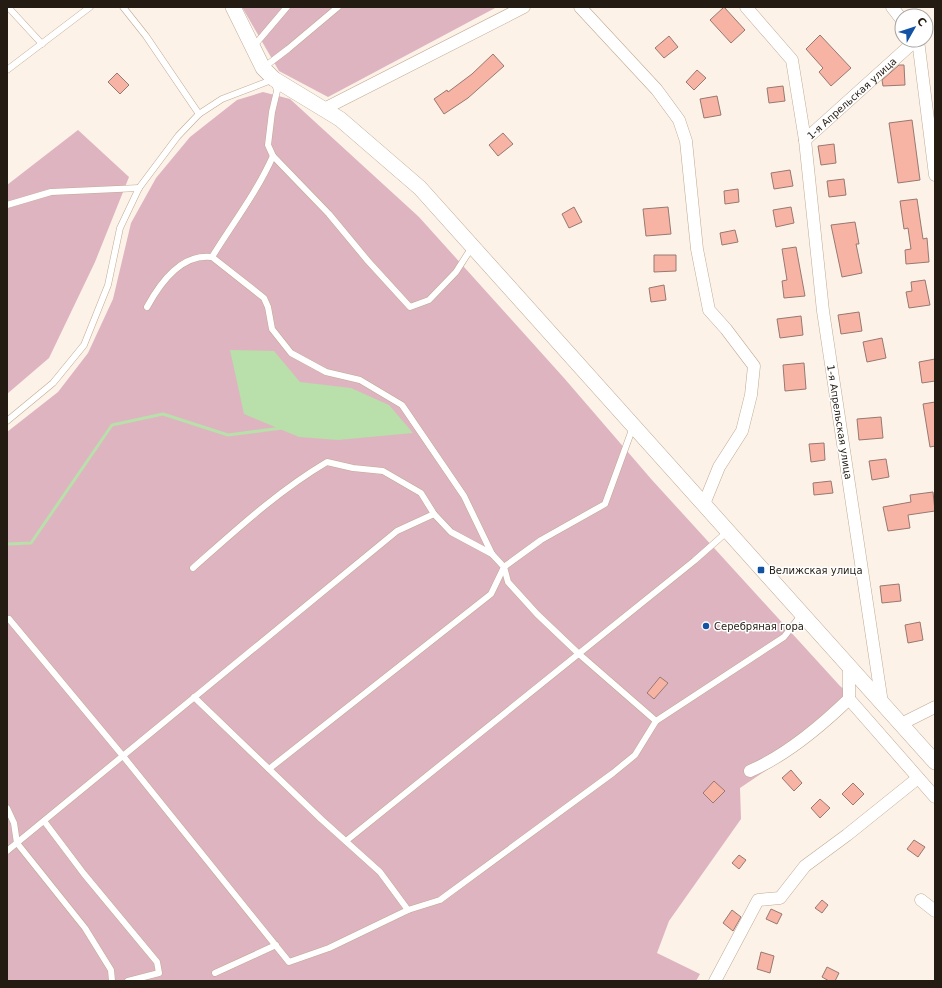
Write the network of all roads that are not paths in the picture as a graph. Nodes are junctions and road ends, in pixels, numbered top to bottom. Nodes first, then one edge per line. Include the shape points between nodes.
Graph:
1 (8, 7) edge
2 (90, 7) edge
3 (123, 7) edge
4 (233, 7) edge
5 (287, 7) edge
6 (338, 7) edge
7 (524, 7) edge
8 (580, 7) edge
9 (746, 7) edge
10 (42, 44) junction
11 (253, 48) junction
12 (908, 48) edge
13 (918, 48) edge
14 (263, 68) junction
15 (7, 70) edge
16 (274, 79) junction
17 (324, 109) junction
18 (199, 114) junction
19 (805, 140) junction
20 (273, 156) junction
21 (935, 175) edge
22 (139, 188) junction
23 (7, 205) edge
24 (473, 246) junction
25 (212, 257) junction
26 (147, 307) dead end
27 (7, 421) edge
28 (634, 425) junction
29 (704, 504) junction
30 (434, 514) junction
31 (728, 531) junction
32 (492, 554) junction
33 (504, 567) junction
34 (193, 568) dead end
35 (802, 614) junction
36 (9, 619) dead end
37 (579, 654) junction
38 (849, 666) junction
39 (194, 697) junction
40 (849, 699) junction
41 (882, 703) junction
42 (935, 707) edge
43 (656, 721) junction
44 (901, 724) junction
45 (123, 756) junction
46 (935, 762) edge
47 (269, 769) junction
48 (750, 771) dead end
49 (918, 778) junction
50 (935, 797) edge
51 (7, 808) edge
52 (44, 821) junction
53 (346, 841) junction
54 (17, 843) junction
55 (7, 852) edge
56 (921, 900) dead end
57 (408, 910) junction
58 (935, 911) edge
59 (276, 945) junction
60 (215, 973) dead end
61 (112, 981) edge
62 (128, 981) edge
63 (715, 981) edge

1 - 10 lane
2 - 10 lane
3 - 18 lane
4 - 11 street
5 - 11 lane
6 - 14 lane
7 - 17 street
8 - 29 street via 657,90 678,120 686,141 697,249 709,310 754,366 751,395 742,431 719,466
9 - 19 street, 1-я Апрельская улица via 792,60
10 - 15 lane
11 - 14 street
12 - 19 street, 1-я Апрельская улица
13 - 21 street
14 - 16 street
16 - 17 street
16 - 18 lane via 222,99
16 - 20 lane via 277,91 268,145
17 - 24 street via 340,119 420,188
18 - 22 lane via 178,136
19 - 41 street, 1-я Апрельская улица via 823,311
20 - 24 lane via 329,214 372,267 410,307 429,300 456,272
20 - 25 lane via 263,179
22 - 23 lane via 51,192
22 - 27 lane via 120,228 108,285 84,345 53,383
24 - 28 street
25 - 26 lane via 200,256 184,264 164,280
25 - 32 lane via 264,298 272,329 290,353 326,372 360,380 402,405 464,496
28 - 29 street
28 - 33 lane via 605,504 542,540
29 - 31 street
30 - 32 lane via 451,532
30 - 34 lane via 421,493 383,471 327,462 269,502
30 - 39 lane via 397,531
31 - 35 street
31 - 37 lane
32 - 33 lane
33 - 37 lane via 508,582
33 - 47 lane via 491,594
35 - 38 street
35 - 43 lane via 784,637
36 - 45 lane
37 - 43 lane
37 - 53 lane
38 - 40 street
38 - 41 street
39 - 45 lane
39 - 47 lane
40 - 48 street via 812,732 769,763
40 - 49 street
41 - 44 street
42 - 44 street
43 - 57 lane via 635,755 613,773 440,900
44 - 46 street
45 - 52 lane
45 - 59 lane
47 - 53 lane
49 - 50 street
49 - 63 street via 847,836 805,866 780,898 758,900
51 - 54 lane via 14,823
52 - 54 lane
52 - 62 lane via 157,962 159,973
53 - 57 lane via 380,872
54 - 55 lane
54 - 61 lane via 85,928 111,970
56 - 58 street
57 - 59 lane via 329,948 289,962
59 - 60 lane

